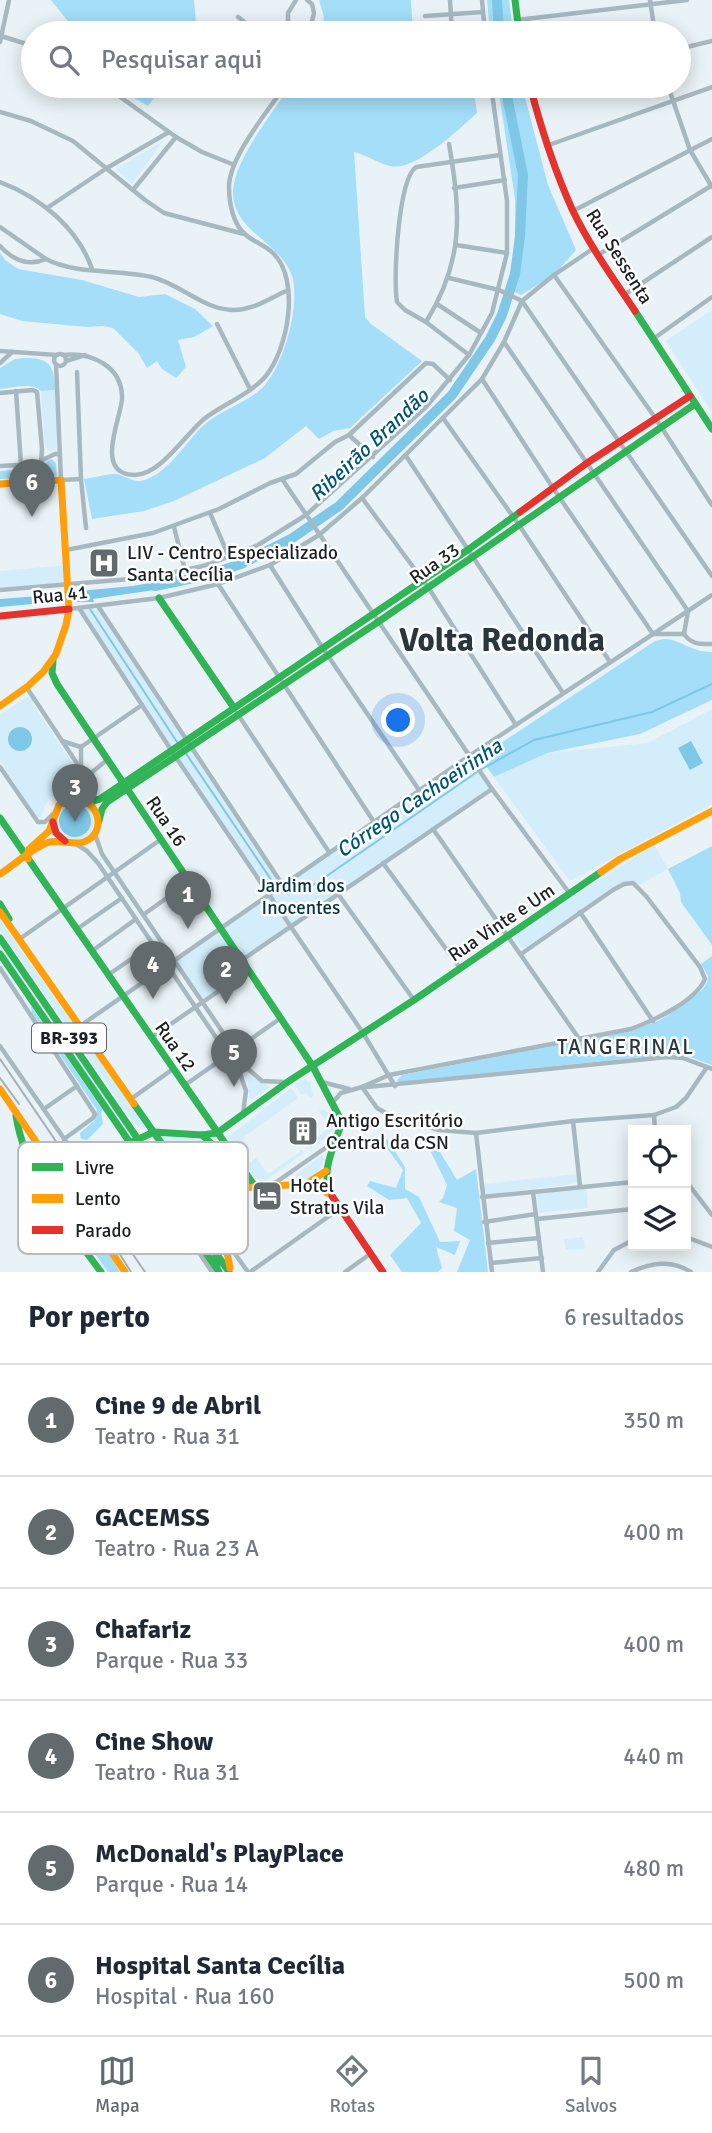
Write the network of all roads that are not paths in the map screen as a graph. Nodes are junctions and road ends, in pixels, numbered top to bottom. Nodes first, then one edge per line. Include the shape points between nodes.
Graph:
1 (9, 0) edge
2 (296, 0) edge
3 (307, 0) edge
4 (450, 0) edge
5 (482, 0) edge
6 (515, 0) edge
7 (687, 0) edge
8 (650, 3) edge
9 (483, 12) junction
10 (425, 16) dead end
11 (451, 16) junction
12 (238, 17) dead end
13 (517, 20) joint
14 (243, 21) edge
15 (288, 21) edge
16 (312, 21) edge
17 (451, 21) edge
18 (484, 21) edge
19 (653, 21) edge
20 (1, 38) edge
21 (712, 41) edge
22 (21, 43) edge
23 (691, 46) edge
24 (712, 87) edge
25 (691, 94) edge
26 (122, 98) edge
27 (277, 98) edge
28 (493, 98) edge
29 (533, 98) edge
30 (671, 98) edge
31 (681, 98) edge
32 (672, 101) junction
33 (0, 112) edge
34 (169, 132) junction
35 (176, 137) junction
36 (712, 139) edge
37 (449, 144) dead end
38 (546, 146) junction
39 (690, 150) junction
40 (500, 155) junction
41 (452, 163) junction
42 (232, 164) junction
43 (107, 168) junction
44 (505, 180) junction
45 (0, 182) edge
46 (712, 187) edge
47 (454, 188) junction
48 (133, 190) junction
49 (47, 208) junction
50 (573, 211) junction
51 (0, 227) edge
52 (244, 234) junction
53 (712, 237) edge
54 (456, 245) junction
55 (0, 246) edge
56 (596, 251) junction
57 (507, 253) junction
58 (46, 259) junction
59 (92, 269) junction
60 (554, 275) junction
61 (449, 278) junction
62 (288, 290) junction
63 (499, 290) junction
64 (624, 295) junction
65 (712, 297) edge
66 (522, 301) junction
67 (438, 304) junction
68 (426, 322) junction
69 (217, 324) dead end
70 (481, 333) junction
71 (653, 340) junction
72 (504, 342) junction
73 (0, 351) edge
74 (12, 352) junction
75 (44, 353) junction
76 (60, 355) junction
77 (86, 355) junction
78 (469, 355) junction
79 (0, 363) edge
80 (60, 363) junction
81 (76, 372) dead end
82 (482, 379) junction
83 (450, 380) junction
84 (250, 389) junction
85 (16, 391) junction
86 (0, 393) edge
87 (690, 396) junction
88 (695, 404) junction
89 (443, 418) junction
90 (656, 419) junction
91 (662, 428) junction
92 (712, 429) edge
93 (349, 435) junction
94 (620, 442) junction
95 (42, 449) junction
96 (626, 452) junction
97 (57, 454) junction
98 (406, 456) junction
99 (373, 457) junction
100 (41, 462) junction
101 (587, 463) junction
102 (21, 465) junction
103 (0, 466) edge
104 (594, 473) junction
105 (282, 479) junction
106 (61, 480) junction
107 (81, 480) junction
108 (0, 484) edge
109 (553, 488) junction
110 (559, 497) junction
111 (362, 498) junction
112 (712, 505) edge
113 (210, 513) junction
114 (306, 515) junction
115 (514, 517) junction
116 (519, 525) junction
117 (174, 527) junction
118 (86, 528) dead end
119 (319, 535) junction
120 (66, 550) junction
121 (471, 552) junction
122 (229, 557) junction
123 (270, 565) junction
124 (185, 570) junction
125 (712, 576) edge
126 (423, 580) junction
127 (218, 584) junction
128 (69, 586) junction
129 (428, 587) junction
130 (0, 590) edge
131 (712, 596) edge
132 (159, 598) junction
133 (97, 606) junction
134 (69, 608) junction
135 (79, 608) junction
136 (688, 611) junction
137 (372, 614) junction
138 (0, 616) edge
139 (377, 622) junction
140 (653, 634) junction
141 (684, 634) junction
142 (712, 644) edge
143 (322, 648) junction
144 (328, 655) junction
145 (53, 660) junction
146 (610, 662) junction
147 (37, 681) junction
148 (281, 681) junction
149 (57, 684) junction
150 (27, 688) junction
151 (563, 693) junction
152 (142, 705) junction
153 (0, 706) edge
154 (236, 711) junction
155 (516, 724) junction
156 (94, 738) junction
157 (62, 741) junction
158 (188, 744) junction
159 (81, 747) junction
160 (174, 753) junction
161 (469, 756) junction
162 (108, 760) junction
163 (0, 767) edge
164 (81, 769) junction
165 (86, 777) junction
166 (125, 786) junction
167 (492, 789) junction
168 (419, 790) junction
169 (92, 804) junction
170 (712, 810) edge
171 (53, 816) junction
172 (0, 818) edge
173 (99, 821) junction
174 (374, 822) junction
175 (433, 829) junction
176 (95, 833) junction
177 (160, 840) junction
178 (73, 844) junction
179 (329, 852) junction
180 (27, 857) junction
181 (383, 863) junction
182 (115, 873) junction
183 (0, 874) edge
184 (108, 877) junction
185 (189, 882) junction
186 (281, 885) junction
187 (269, 893) junction
188 (338, 894) junction
189 (570, 894) junction
190 (122, 898) junction
191 (0, 904) edge
192 (62, 909) junction
193 (0, 912) edge
194 (580, 912) junction
195 (143, 915) junction
196 (136, 919) junction
197 (290, 927) junction
198 (220, 928) junction
199 (76, 929) junction
200 (508, 935) junction
201 (0, 938) edge
202 (21, 938) junction
203 (153, 944) junction
204 (92, 951) junction
205 (0, 954) edge
206 (522, 954) junction
207 (34, 959) junction
208 (242, 960) junction
209 (174, 961) junction
210 (167, 966) junction
211 (0, 968) edge
212 (460, 968) junction
213 (108, 975) junction
214 (242, 975) dead end
215 (123, 997) junction
216 (414, 1000) junction
217 (202, 1002) junction
218 (195, 1007) junction
219 (281, 1018) junction
220 (653, 1021) junction
221 (80, 1026) junction
222 (363, 1033) junction
223 (151, 1038) junction
224 (580, 1040) junction
225 (0, 1046) edge
226 (234, 1050) junction
227 (227, 1055) junction
228 (312, 1065) junction
229 (247, 1068) junction
230 (709, 1068) edge
231 (173, 1069) junction
232 (240, 1073) junction
233 (389, 1075) junction
234 (286, 1082) junction
235 (323, 1082) junction
236 (184, 1085) junction
237 (77, 1086) junction
238 (395, 1086) junction
239 (362, 1087) junction
240 (0, 1089) edge
241 (350, 1089) junction
242 (131, 1099) junction
243 (333, 1102) junction
244 (44, 1109) junction
245 (16, 1114) junction
246 (654, 1115) junction
247 (242, 1116) junction
248 (573, 1121) junction
249 (655, 1125) edge
250 (154, 1132) junction
251 (218, 1133) junction
252 (476, 1133) junction
253 (202, 1135) junction
254 (138, 1138) junction
255 (64, 1139) junction
256 (338, 1139) junction
257 (22, 1142) edge
258 (36, 1142) edge
259 (66, 1142) edge
260 (129, 1142) edge
261 (132, 1142) edge
262 (141, 1142) edge
263 (161, 1142) edge
264 (210, 1142) edge
265 (224, 1142) edge
266 (326, 1171) junction
267 (248, 1176) edge
268 (628, 1182) edge
269 (304, 1185) junction
270 (580, 1186) junction
271 (269, 1187) junction
272 (256, 1188) junction
273 (691, 1188) edge
274 (248, 1189) edge
275 (533, 1192) junction
276 (331, 1197) junction
277 (482, 1197) junction
278 (339, 1209) junction
279 (628, 1209) edge
280 (712, 1215) edge
281 (536, 1216) junction
282 (484, 1222) junction
283 (539, 1238) junction
284 (691, 1239) edge
285 (488, 1243) junction
286 (628, 1243) edge
287 (712, 1247) edge
288 (371, 1253) junction
289 (90, 1254) edge
290 (113, 1254) edge
291 (203, 1254) edge
292 (204, 1254) edge
293 (214, 1254) edge
294 (218, 1254) edge
295 (226, 1254) edge
296 (235, 1254) edge
297 (542, 1258) junction
298 (491, 1263) junction
299 (101, 1272) edge
300 (125, 1272) edge
301 (216, 1272) edge
302 (230, 1272) edge
303 (249, 1272) edge
304 (345, 1272) edge
305 (383, 1272) edge
306 (492, 1272) edge
307 (543, 1272) edge
308 (598, 1272) edge
309 (631, 1272) edge
310 (691, 1272) edge

1 - 20 street
2 - 15 street
3 - 16 street via 312,4
4 - 11 street
5 - 9 street
6 - 13 street
7 - 8 street
8 - 13 street
8 - 19 street
9 - 11 street
9 - 18 street
10 - 11 street
11 - 17 street
12 - 14 street
20 - 22 street
21 - 23 street
24 - 25 street
26 - 34 street
27 - 42 street
28 - 40 street
29 - 38 street, Rua Sessenta
30 - 32 street
31 - 32 street
32 - 38 street
32 - 39 street
33 - 43 street via 58,132
34 - 35 street
34 - 43 street
35 - 42 street
35 - 48 street
36 - 39 street
37 - 41 street
38 - 50 street, Rua Sessenta
39 - 46 street
39 - 50 street
40 - 41 street
40 - 44 street
41 - 47 street
41 - 68 street via 416,167 409,176 399,220 397,302
42 - 52 street via 229,198
43 - 48 street
43 - 49 street
44 - 47 street
44 - 57 street
45 - 49 street
46 - 56 street
47 - 54 street
48 - 52 street via 164,213
49 - 59 street via 83,248
50 - 56 street, Rua Sessenta
51 - 58 street
52 - 62 street via 280,261
53 - 64 street
54 - 57 street
54 - 61 street
55 - 58 street via 23,262 35,264
56 - 60 street
56 - 64 street, Rua Sessenta
57 - 63 street
58 - 59 street via 65,267
59 - 62 street via 153,277 234,310
60 - 66 street
60 - 90 street
61 - 63 street
61 - 67 street
62 - 84 street via 280,348 266,376
63 - 66 street
63 - 70 street
64 - 71 street, Rua Sessenta
65 - 71 street
66 - 72 street, Rua 41
66 - 94 street
67 - 68 street
67 - 70 street
68 - 78 street
69 - 84 street
70 - 78 street
71 - 87 street, Rua Sessenta
72 - 82 street, Rua 41
72 - 101 street
73 - 74 street
74 - 75 street
74 - 79 street
75 - 76 street
75 - 80 street
76 - 77 street
76 - 80 street
76 - 80 street
77 - 80 street
77 - 84 street via 116,374 122,400 111,448 115,463 132,475 157,467 186,435
78 - 83 street
80 - 97 street
81 - 107 street
82 - 89 street, Rua 41
82 - 109 street
83 - 93 street via 433,363 426,363
83 - 99 street
85 - 86 street
85 - 95 street via 39,394
85 - 102 street
87 - 88 street, Rua Sessenta
87 - 90 street, Rua 33
88 - 91 street, Rua 33
88 - 92 street, Rua Sessenta
89 - 98 street, Rua 41
89 - 115 street
90 - 91 street
90 - 94 street, Rua 33
91 - 96 street, Rua 33
91 - 112 street
93 - 99 street
93 - 105 street via 296,474
94 - 96 street
94 - 101 street, Rua 33
95 - 97 street
95 - 100 street
96 - 104 street, Rua 33
96 - 125 street
97 - 100 street
97 - 106 street
98 - 111 street, Rua 41
98 - 121 street
99 - 114 street
100 - 102 street
101 - 104 street
101 - 109 street, Rua 33
102 - 103 street
104 - 110 street, Rua 33
104 - 136 street
105 - 113 street
105 - 114 street
106 - 107 street
106 - 108 street
106 - 120 street
107 - 118 street
109 - 110 street
109 - 115 street, Rua 33
110 - 116 street, Rua 33
110 - 140 street
111 - 119 street, Rua 41
111 - 126 street
113 - 117 street
113 - 122 street
114 - 119 street
114 - 122 street
115 - 116 street
115 - 121 street, Rua 33
116 - 121 street, Rua 33
116 - 146 street
117 - 120 street
117 - 124 street
119 - 123 street, Rua 41
119 - 137 street
120 - 128 street
121 - 126 street, Rua 33
121 - 129 street, Rua 33
121 - 151 street
122 - 124 street
123 - 127 street, Rua 41
123 - 143 street
124 - 128 street
126 - 129 street
126 - 137 street, Rua 33
127 - 132 street, Rua 41
127 - 148 street
128 - 130 street
128 - 134 street
129 - 139 street, Rua 33
129 - 155 street
131 - 136 street
132 - 133 street, Rua 41
132 - 154 street
133 - 135 street, Rua 41
133 - 158 street
134 - 135 street, Rua 41
134 - 138 street, Rua 41
134 - 145 street
135 - 152 street
136 - 140 street
136 - 141 street
137 - 139 street
137 - 143 street, Rua 33
139 - 144 street, Rua 33
139 - 161 street
140 - 141 street
140 - 146 street
141 - 142 street via 694,643
143 - 144 street
143 - 148 street, Rua 33
144 - 148 street, Rua 33
144 - 168 street
145 - 147 street
145 - 149 street, Rua 16
146 - 151 street
147 - 149 street
147 - 150 street
148 - 154 street, Rua 33
148 - 174 street
149 - 156 street, Rua 16
150 - 153 street
150 - 157 street
151 - 155 street
152 - 156 street
152 - 160 street
154 - 158 street, Rua 33
154 - 179 street
155 - 161 street
156 - 159 street
156 - 162 street, Rua 16
157 - 159 street
157 - 164 street
158 - 160 street, Rua 33
158 - 186 street
159 - 164 street
160 - 166 street
160 - 187 street
161 - 167 street
161 - 168 street
162 - 165 street
162 - 166 street, Rua 16
163 - 171 street via 38,822
164 - 165 street
165 - 169 street
166 - 169 street
166 - 173 street via 105,804
166 - 177 street, Rua 16
167 - 175 street
167 - 189 street
168 - 174 street
169 - 171 street via 69,799
169 - 173 street
170 - 189 street, Rua Vinte e Um via 620,859
171 - 178 street via 56,833
171 - 180 street via 47,833 29,849
172 - 180 street, Rua 12
173 - 176 street
174 - 179 street
175 - 181 street
175 - 200 street
176 - 178 street via 87,841
176 - 182 street via 100,851
177 - 182 street
177 - 185 street, Rua 16
178 - 180 street via 48,842
178 - 184 street via 93,856
179 - 186 street
180 - 183 street
180 - 192 street, Rua 12
181 - 188 street
181 - 212 street
182 - 184 street
182 - 195 street
184 - 190 street
184 - 192 street
185 - 195 street
185 - 198 street, Rua 16
186 - 187 street
187 - 197 street
187 - 198 street
188 - 197 street
188 - 216 street
189 - 200 street, Rua Vinte e Um
190 - 196 street
190 - 199 street
191 - 202 street
192 - 199 street, Rua 12
192 - 202 street
193 - 207 street
194 - 206 street
194 - 220 street
194 - 220 street via 633,883 702,970 703,983
195 - 209 street
196 - 203 street
196 - 204 street
197 - 208 street
197 - 222 street
198 - 208 street, Rua 16
198 - 209 street
199 - 204 street, Rua 12
200 - 206 street
200 - 212 street, Rua Vinte e Um
201 - 254 street, BR-393
202 - 207 street
203 - 210 street
203 - 213 street
204 - 213 street, Rua 12
205 - 260 street, BR-393
206 - 224 street
207 - 221 street
208 - 219 street, Rua 16
209 - 210 street
209 - 217 street
210 - 215 street
210 - 218 street
211 - 237 street
212 - 216 street, Rua Vinte e Um
213 - 215 street, Rua 12
214 - 217 street
215 - 221 street
215 - 223 street, Rua 12
216 - 222 street, Rua Vinte e Um
217 - 218 street
217 - 226 street
218 - 223 street
218 - 227 street
219 - 226 street
219 - 228 street, Rua 16
220 - 224 street
221 - 242 street
222 - 228 street, Rua Vinte e Um
222 - 233 street
223 - 231 street, Rua 12
224 - 233 street
225 - 244 street
226 - 227 street
226 - 229 street
227 - 232 street
227 - 236 street
228 - 234 street, Rua Vinte e Um
228 - 235 street, Rua 16
229 - 232 street
229 - 234 street via 262,1081
230 - 238 street via 667,1057
230 - 246 street via 676,1107
231 - 236 street, Rua 12
231 - 242 street
232 - 247 street via 247,1095
233 - 238 street
233 - 239 street
234 - 247 street, Rua Vinte e Um
235 - 241 street
235 - 243 street, Rua 16
236 - 251 street, Rua 12
237 - 244 street
237 - 255 street via 95,1115
238 - 239 street
239 - 241 street
239 - 252 street via 388,1115 439,1130
240 - 245 street
241 - 243 street
242 - 250 street
243 - 256 street, Rua 16 via 342,1122
244 - 255 street
245 - 257 street
245 - 258 street
246 - 248 street
246 - 249 street
247 - 251 street, Rua Vinte e Um
248 - 252 street
248 - 270 street
250 - 253 street
250 - 254 street
250 - 263 street
251 - 253 street
251 - 265 street, Rua 12
252 - 277 street
253 - 264 street
254 - 261 street
254 - 262 street, BR-393
255 - 259 street
256 - 266 street
256 - 271 street
266 - 269 street
266 - 276 street
267 - 272 street, Rua 12
268 - 270 street
269 - 271 street
269 - 276 street via 320,1188
270 - 275 street
271 - 272 street
272 - 274 street
273 - 280 street
275 - 277 street
275 - 281 street
276 - 278 street
277 - 282 street
278 - 288 street
278 - 303 street
279 - 281 street
281 - 282 street
281 - 283 street
282 - 285 street
283 - 285 street
283 - 297 street
284 - 287 street
285 - 298 street
286 - 308 street via 614,1250
288 - 304 street
288 - 305 street
289 - 299 street
290 - 300 street
291 - 301 street
292 - 301 street, BR-393
293 - 301 street
294 - 302 street, BR-393
295 - 302 street
296 - 303 street
297 - 298 street
297 - 307 street
298 - 306 street
309 - 310 street via 663,1263

